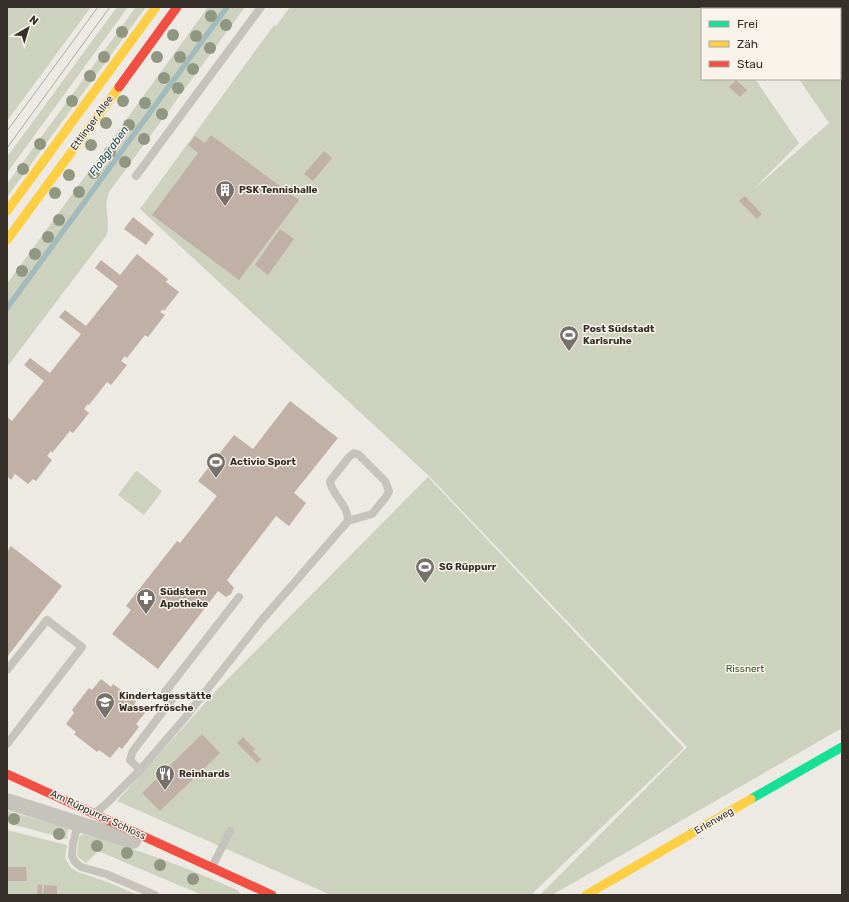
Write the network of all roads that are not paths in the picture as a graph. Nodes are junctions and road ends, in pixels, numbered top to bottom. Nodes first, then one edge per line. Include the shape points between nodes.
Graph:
1 (156, 7) edge
2 (177, 7) edge
3 (261, 7) edge
4 (136, 176) dead end
5 (7, 211) edge
6 (7, 240) edge
7 (348, 521) junction
8 (239, 597) dead end
9 (7, 670) edge
10 (7, 744) edge
11 (842, 747) edge
12 (140, 770) junction
13 (7, 774) edge
14 (7, 801) edge
15 (95, 813) junction
16 (78, 824) junction
17 (230, 831) dead end
18 (189, 857) junction
19 (212, 868) junction
20 (251, 885) junction
21 (155, 895) edge
22 (246, 895) edge
23 (272, 895) edge
24 (586, 895) edge

1 - 5 street, Ettlinger Allee
2 - 6 street, Ettlinger Allee
3 - 4 lane
7 - 7 lane via 348,513 331,488 330,481 354,453 385,481 388,491 372,514
7 - 12 lane via 261,621 184,719
8 - 12 lane via 165,692 173,698 133,751 130,760
9 - 10 lane via 46,620 82,648
11 - 24 street, Erlenweg
12 - 15 lane
13 - 15 street, Am Rüppurrer Schloss
14 - 16 street, Am Rüppurrer Schloss
15 - 16 lane
15 - 18 street, Am Rüppurrer Schloss
16 - 18 street, Am Rüppurrer Schloss
16 - 21 lane via 73,843 74,862
17 - 19 lane
18 - 19 street, Am Rüppurrer Schloss
19 - 20 street, Am Rüppurrer Schloss
20 - 22 lane
20 - 23 street, Am Rüppurrer Schloss

